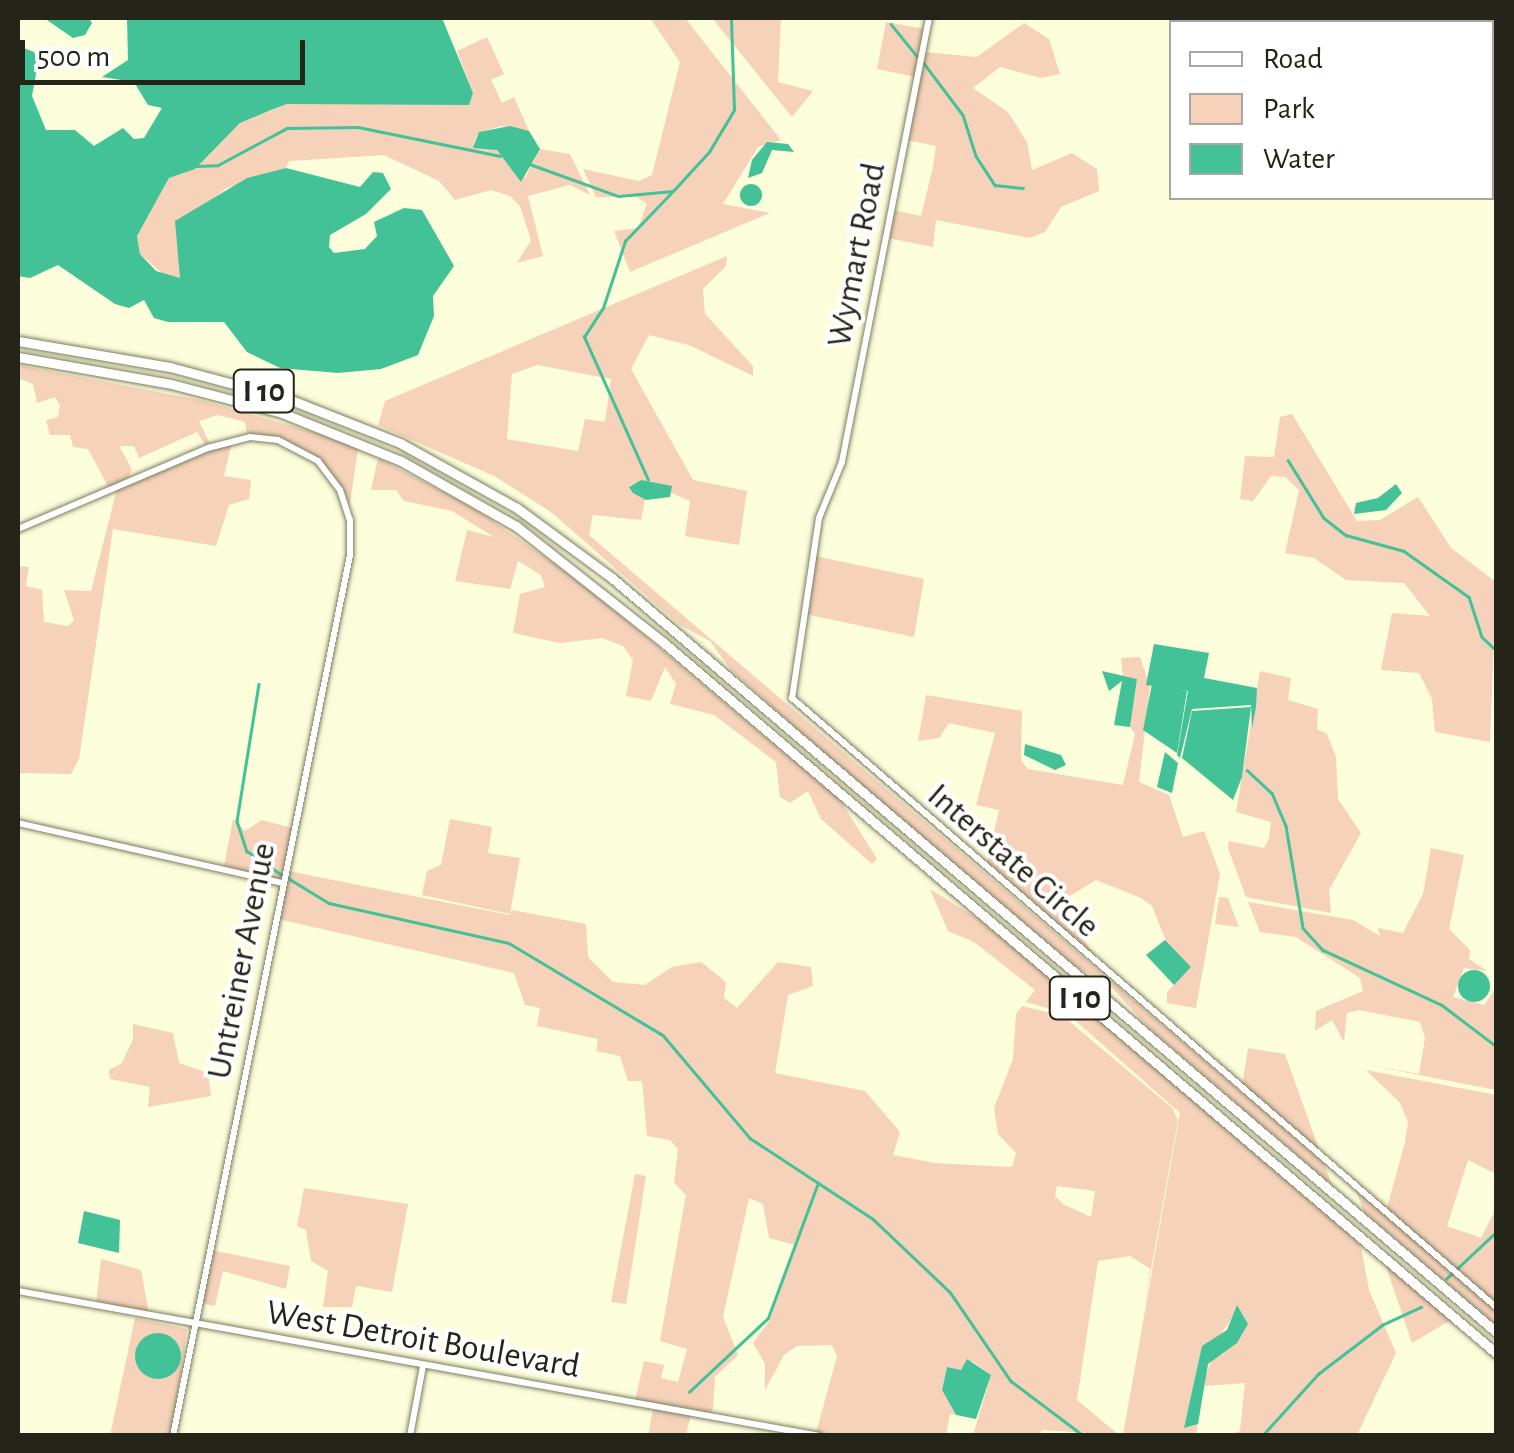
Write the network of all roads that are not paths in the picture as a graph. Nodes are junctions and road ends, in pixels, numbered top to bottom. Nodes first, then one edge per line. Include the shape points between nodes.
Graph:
1 (929, 18) edge
2 (18, 341) edge
3 (18, 357) edge
4 (828, 500) joint
5 (18, 529) edge
6 (18, 823) edge
7 (283, 884) junction
8 (18, 1291) edge
9 (1496, 1307) edge
10 (193, 1324) junction
11 (1496, 1332) edge
12 (1496, 1353) edge
13 (423, 1366) junction
14 (173, 1436) edge
15 (410, 1436) edge
16 (820, 1436) edge

1 - 4 street, Wymart Road via 842,462
2 - 11 highway, I 10 via 170,368 286,398 400,443 517,508 624,588
3 - 12 highway, I 10 via 172,384 292,416 402,461 516,526 664,643
4 - 9 street, Interstate Circle via 819,518 790,685 796,705
5 - 7 street, Untreiner Avenue via 236,438 294,446 318,462 343,496 350,555
6 - 7 street
7 - 10 street, Untreiner Avenue
8 - 10 street, West Detroit Boulevard
10 - 13 street, West Detroit Boulevard
10 - 14 street, Untreiner Avenue
13 - 15 street
13 - 16 street, West Detroit Boulevard

